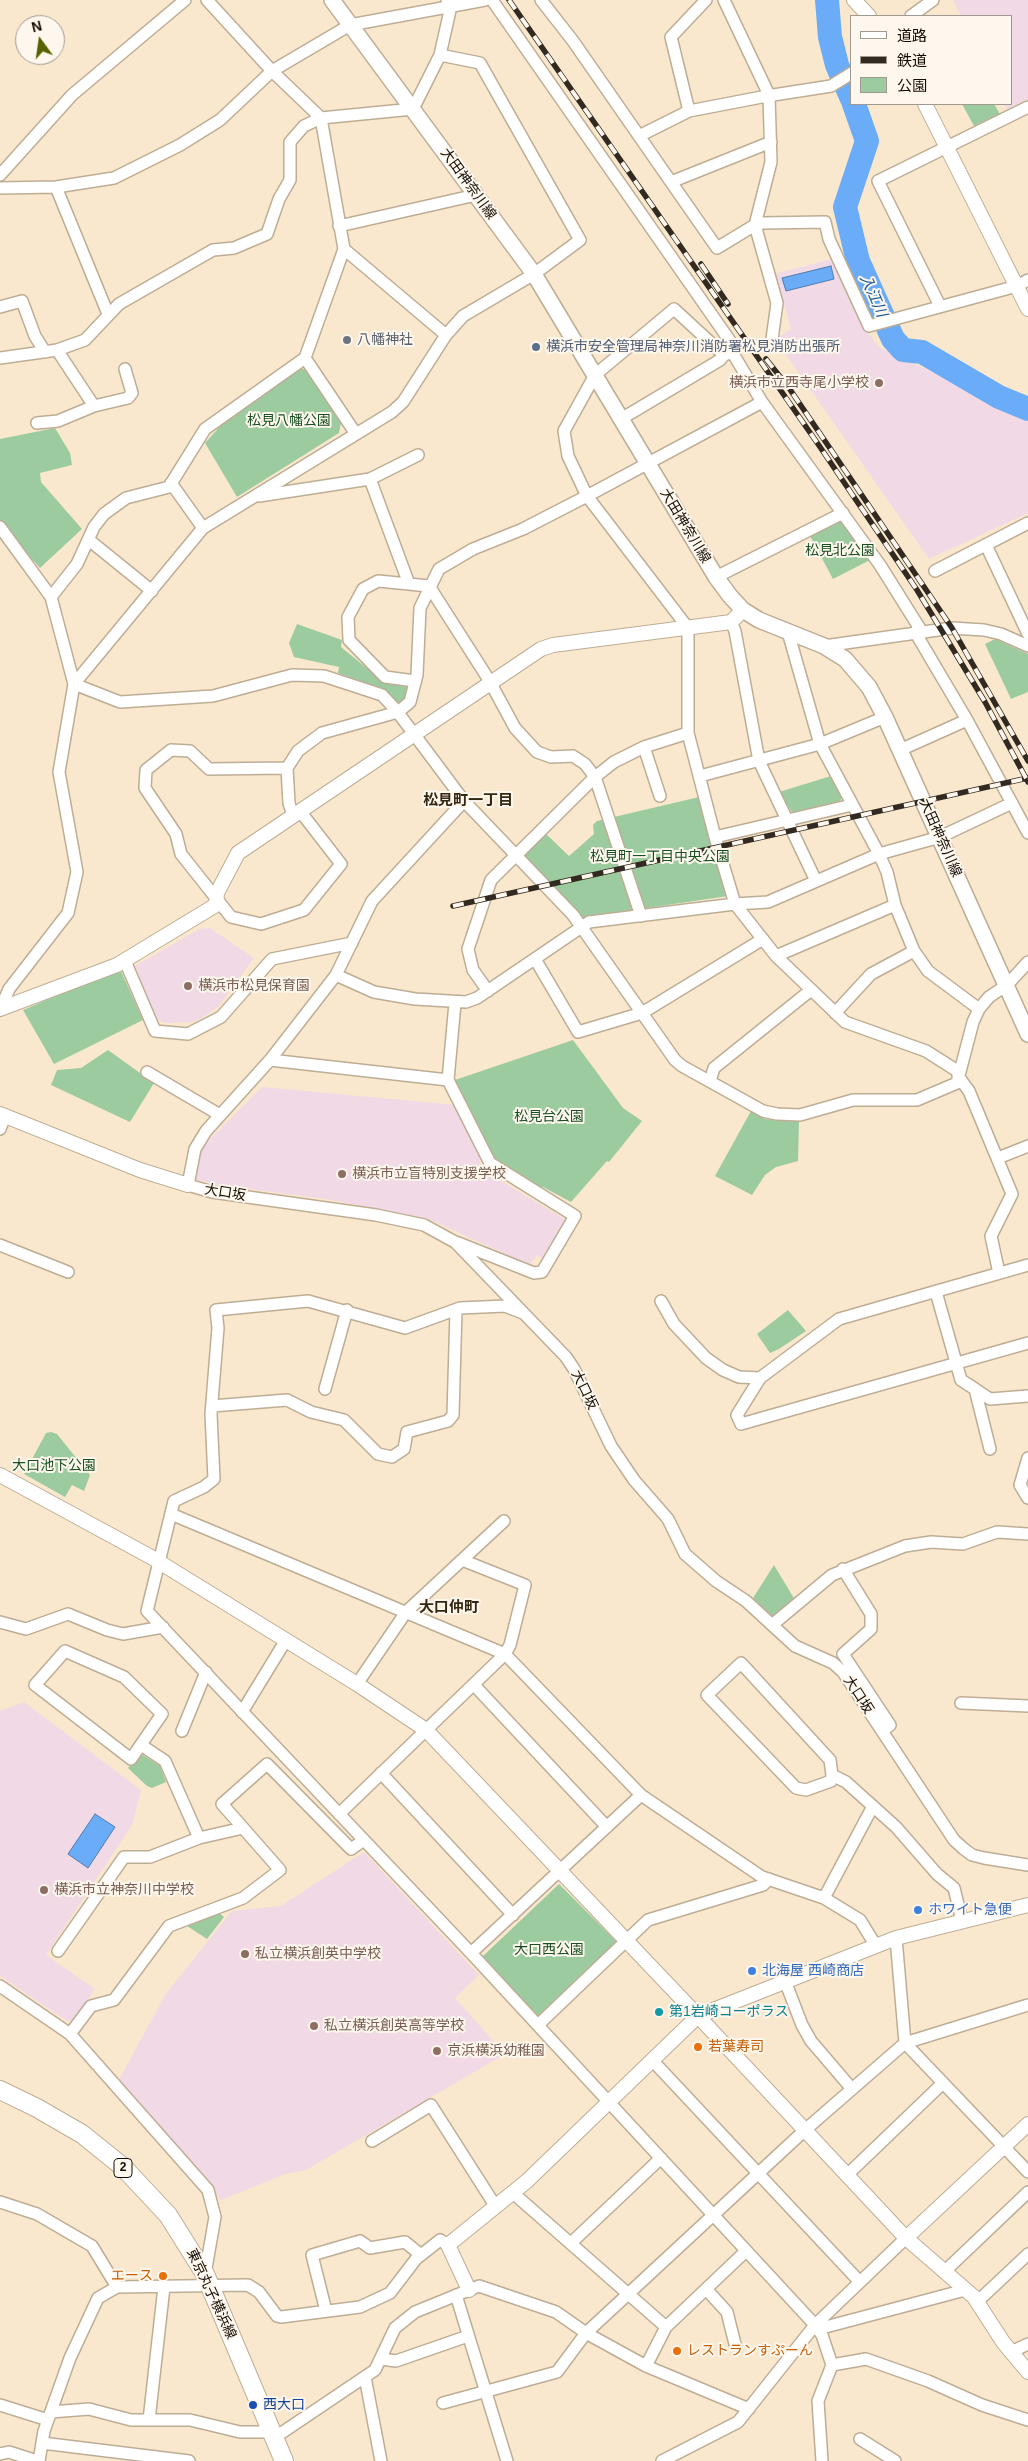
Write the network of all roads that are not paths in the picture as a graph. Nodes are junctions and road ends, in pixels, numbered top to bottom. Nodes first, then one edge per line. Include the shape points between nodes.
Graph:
1 (185, 0) edge
2 (208, 0) edge
3 (332, 0) edge
4 (485, 0) edge
5 (492, 0) edge
6 (541, 0) edge
7 (706, 0) edge
8 (724, 0) edge
9 (854, 0) edge
10 (933, 0) edge
11 (449, 3) edge
12 (868, 15) edge
13 (911, 15) edge
14 (350, 25) junction
15 (440, 55) junction
16 (272, 71) junction
17 (850, 75) edge
18 (769, 95) junction
19 (926, 105) edge
20 (1028, 107) edge
21 (412, 109) junction
22 (689, 111) junction
23 (321, 118) junction
24 (639, 136) junction
25 (771, 142) junction
26 (947, 147) junction
27 (0, 175) edge
28 (671, 182) junction
29 (56, 187) junction
30 (0, 188) edge
31 (476, 195) junction
32 (755, 225) junction
33 (339, 226) junction
34 (344, 249) junction
35 (534, 274) junction
36 (1022, 283) edge
37 (940, 306) junction
38 (0, 307) edge
39 (1028, 309) edge
40 (108, 314) junction
41 (446, 335) junction
42 (775, 345) dead end
43 (57, 350) junction
44 (45, 352) junction
45 (728, 353) junction
46 (0, 358) edge
47 (305, 358) junction
48 (125, 369) dead end
49 (595, 375) junction
50 (762, 402) junction
51 (94, 406) junction
52 (621, 419) junction
53 (37, 423) dead end
54 (356, 434) junction
55 (418, 455) dead end
56 (648, 463) junction
57 (370, 479) junction
58 (171, 483) junction
59 (588, 496) junction
60 (254, 497) junction
61 (843, 513) junction
62 (1028, 524) edge
63 (0, 527) edge
64 (204, 528) junction
65 (89, 540) junction
66 (986, 545) junction
67 (935, 571) dead end
68 (716, 578) junction
69 (409, 584) junction
70 (429, 586) junction
71 (152, 591) junction
72 (51, 597) junction
73 (742, 610) junction
74 (730, 622) junction
75 (688, 628) junction
76 (788, 632) junction
77 (919, 632) junction
78 (1028, 634) edge
79 (824, 646) junction
80 (1028, 646) edge
81 (415, 681) junction
82 (491, 683) junction
83 (74, 684) junction
84 (398, 712) junction
85 (885, 717) junction
86 (967, 720) junction
87 (688, 733) junction
88 (414, 735) junction
89 (820, 744) junction
90 (644, 747) junction
91 (900, 750) junction
92 (759, 761) junction
93 (287, 768) junction
94 (700, 776) junction
95 (595, 777) junction
96 (660, 796) dead end
97 (464, 801) junction
98 (1012, 802) junction
99 (852, 804) junction
100 (296, 813) junction
101 (786, 820) junction
102 (1028, 833) edge
103 (715, 837) junction
104 (940, 837) junction
105 (880, 854) junction
106 (516, 855) junction
107 (816, 881) junction
108 (216, 900) junction
109 (735, 904) junction
110 (895, 905) junction
111 (641, 916) junction
112 (582, 927) junction
113 (762, 939) junction
114 (352, 943) junction
115 (914, 951) junction
116 (776, 956) junction
117 (535, 959) junction
118 (125, 961) junction
119 (1028, 962) edge
120 (336, 975) junction
121 (1007, 985) junction
122 (811, 990) junction
123 (488, 991) junction
124 (455, 1003) junction
125 (0, 1009) edge
126 (979, 1009) junction
127 (642, 1013) junction
128 (835, 1013) junction
129 (1028, 1034) edge
130 (270, 1060) junction
131 (148, 1072) dead end
132 (959, 1074) junction
133 (448, 1080) junction
134 (710, 1081) junction
135 (3, 1115) edge
136 (220, 1116) junction
137 (0, 1129) edge
138 (1028, 1146) edge
139 (998, 1158) junction
140 (188, 1185) junction
141 (455, 1242) junction
142 (0, 1245) edge
143 (1028, 1265) edge
144 (68, 1272) dead end
145 (999, 1273) junction
146 (936, 1292) junction
147 (661, 1301) dead end
148 (347, 1310) junction
149 (456, 1310) junction
150 (523, 1313) junction
151 (1028, 1343) edge
152 (955, 1363) junction
153 (760, 1378) junction
154 (325, 1389) dead end
155 (975, 1389) junction
156 (1028, 1396) edge
157 (212, 1406) junction
158 (990, 1449) dead end
159 (1028, 1458) edge
160 (0, 1475) edge
161 (1028, 1498) edge
162 (171, 1514) junction
163 (504, 1521) dead end
164 (1028, 1534) edge
165 (462, 1560) junction
166 (160, 1563) junction
167 (843, 1569) junction
168 (406, 1612) junction
169 (0, 1622) edge
170 (772, 1625) junction
171 (162, 1627) junction
172 (286, 1640) junction
173 (505, 1654) junction
174 (206, 1672) junction
175 (357, 1684) junction
176 (474, 1685) junction
177 (961, 1703) dead end
178 (1028, 1706) edge
179 (242, 1712) junction
180 (426, 1730) junction
181 (182, 1731) dead end
182 (882, 1731) junction
183 (141, 1745) junction
184 (381, 1774) junction
185 (832, 1775) junction
186 (641, 1795) junction
187 (873, 1806) junction
188 (339, 1814) junction
189 (608, 1827) junction
190 (243, 1828) junction
191 (199, 1838) junction
192 (364, 1840) junction
193 (1028, 1865) edge
194 (560, 1871) junction
195 (769, 1879) junction
196 (824, 1898) junction
197 (1028, 1905) edge
198 (513, 1915) junction
199 (962, 1921) junction
200 (896, 1938) junction
201 (626, 1941) junction
202 (876, 1946) junction
203 (58, 1951) dead end
204 (472, 1953) junction
205 (785, 1981) junction
206 (0, 1986) edge
207 (1028, 2005) edge
208 (698, 2016) junction
209 (538, 2025) junction
210 (70, 2034) junction
211 (905, 2044) junction
212 (652, 2060) junction
213 (943, 2084) junction
214 (852, 2089) junction
215 (0, 2090) edge
216 (610, 2102) junction
217 (1028, 2124) edge
218 (805, 2130) junction
219 (372, 2140) dead end
220 (1004, 2147) junction
221 (661, 2158) junction
222 (1028, 2172) edge
223 (758, 2174) junction
224 (847, 2175) junction
225 (1028, 2192) edge
226 (512, 2193) junction
227 (0, 2202) edge
228 (496, 2206) junction
229 (713, 2216) junction
230 (906, 2238) junction
231 (571, 2243) junction
232 (448, 2245) junction
233 (746, 2251) junction
234 (1028, 2254) edge
235 (421, 2255) junction
236 (944, 2272) junction
237 (207, 2280) junction
238 (859, 2281) junction
239 (117, 2287) junction
240 (164, 2287) junction
241 (706, 2289) junction
242 (965, 2290) junction
243 (462, 2292) junction
244 (629, 2293) junction
245 (977, 2302) junction
246 (326, 2311) junction
247 (666, 2327) junction
248 (816, 2327) junction
249 (586, 2333) junction
250 (468, 2336) junction
251 (735, 2344) dead end
252 (1028, 2344) edge
253 (1011, 2352) junction
254 (381, 2359) junction
255 (832, 2365) junction
256 (646, 2366) junction
257 (1028, 2372) edge
258 (365, 2377) junction
259 (484, 2390) junction
260 (443, 2403) dead end
261 (0, 2405) edge
262 (749, 2409) junction
263 (49, 2416) junction
264 (149, 2420) junction
265 (1028, 2420) edge
266 (273, 2435) junction
267 (860, 2439) dead end
268 (42, 2443) junction
269 (0, 2454) edge
270 (38, 2461) edge
271 (189, 2461) edge
272 (284, 2461) edge
273 (382, 2461) edge
274 (507, 2461) edge
275 (662, 2461) edge
276 (822, 2461) edge
277 (895, 2461) edge

1 - 27 street via 72,95
2 - 16 street
3 - 14 main road, 大田神奈川線
4 - 11 street
5 - 45 street via 730,341
6 - 24 street
7 - 22 street via 671,37
8 - 18 street
9 - 12 street
10 - 13 street
11 - 14 street
11 - 15 street
14 - 16 street
14 - 21 main road, 大田神奈川線
15 - 21 street
15 - 35 street via 480,63 580,240
16 - 23 street
16 - 29 street via 220,120 131,171 114,178
17 - 18 street via 837,84
18 - 22 street
18 - 25 street
19 - 26 street
20 - 26 street
21 - 23 street
21 - 31 main road, 大田神奈川線
22 - 24 street
23 - 33 street
23 - 40 street via 304,126 290,142 290,180 279,199 268,234 234,248 213,250 119,304
24 - 28 street
25 - 28 street
25 - 32 street via 772,162
26 - 36 street
26 - 37 street via 878,181
28 - 32 street via 717,248
29 - 30 street
29 - 40 street
31 - 33 street
31 - 35 main road, 大田神奈川線
32 - 37 street via 824,222 869,326
32 - 42 street via 777,304 772,339
33 - 34 street
34 - 41 street
34 - 47 street
35 - 41 street via 463,316
35 - 49 main road, 大田神奈川線
36 - 37 street
36 - 39 street
38 - 44 street via 22,301 35,336
40 - 43 street via 84,340
41 - 54 street via 403,402
43 - 44 street
43 - 51 street
44 - 46 street
45 - 49 street via 674,309
45 - 50 street
45 - 52 street
47 - 54 street
47 - 58 street via 205,429
48 - 51 street via 132,393 128,398
49 - 52 main road, 大田神奈川線
49 - 59 street via 564,431 568,456
50 - 56 street
50 - 61 street
51 - 53 street via 58,421
52 - 56 main road, 大田神奈川線
54 - 60 street
55 - 57 street
56 - 59 street
56 - 68 main road, 大田神奈川線
57 - 60 street
57 - 69 street
58 - 64 street
58 - 65 street via 169,487 126,498 104,514 94,526
59 - 70 street via 522,529 472,549 439,569
59 - 75 street
60 - 64 street
61 - 68 street
61 - 77 street via 880,565
62 - 66 street
63 - 72 street
64 - 71 street
65 - 71 street
65 - 72 street via 77,564
66 - 67 street
66 - 78 street
68 - 73 main road, 大田神奈川線
69 - 70 street
69 - 81 street via 378,581 363,589 348,617 349,640 385,677
70 - 81 street via 420,608
70 - 82 street
71 - 83 street
72 - 83 street
73 - 74 street
73 - 76 main road, 大田神奈川線
74 - 75 street
74 - 92 street via 735,631
75 - 82 street via 553,645
75 - 87 street
76 - 79 main road, 大田神奈川線
76 - 89 street
77 - 79 street
77 - 80 street via 952,628 984,630
77 - 86 street
79 - 85 main road, 大田神奈川線 via 845,659 869,687
81 - 84 street via 410,702
82 - 88 street
82 - 95 street via 515,728 538,752 551,757 579,759
83 - 84 street via 120,702 213,696 292,675 324,676 382,695
83 - 125 street via 59,772 77,872 68,913 9,989
84 - 88 street
84 - 93 street via 322,733 298,751
85 - 89 street
85 - 91 main road, 大田神奈川線
86 - 91 street
86 - 98 street
87 - 90 street
87 - 94 street
88 - 97 street
88 - 100 street
89 - 92 street
89 - 99 street
90 - 95 street via 614,762
90 - 96 street
91 - 104 main road, 大田神奈川線
92 - 94 street
92 - 101 street
93 - 100 street via 289,803
93 - 108 street via 209,769 190,751 171,750 146,770 146,788 176,834 181,854
94 - 103 street
95 - 106 street
95 - 111 street
97 - 106 street
97 - 114 street via 372,902 355,930
98 - 102 street
98 - 104 street
99 - 101 street
99 - 105 street
100 - 108 street via 238,853
100 - 108 street via 341,864 304,914 261,924 230,917
101 - 103 street
101 - 107 street
103 - 109 street
104 - 105 street
104 - 121 main road, 大田神奈川線
105 - 107 street
105 - 110 street
106 - 112 street
106 - 123 street via 491,880 470,938 468,949 473,970
107 - 109 street via 768,902
108 - 118 street via 216,905
109 - 111 street
109 - 113 street
110 - 115 street
110 - 116 street
111 - 112 street via 589,922
112 - 117 street
112 - 127 street
113 - 116 street
113 - 127 street
114 - 118 street via 272,959 221,1018 188,1034 155,1031
114 - 120 street
115 - 126 street via 928,971
115 - 128 street via 871,974
116 - 122 street
117 - 123 street
117 - 127 street via 578,1032
118 - 125 street
119 - 121 street
120 - 124 street via 374,992
120 - 130 street
121 - 126 street via 989,997
121 - 129 main road, 大田神奈川線
122 - 128 street
122 - 134 street via 714,1068
123 - 124 street via 477,998
124 - 133 street
126 - 132 street
127 - 134 street via 675,1060
128 - 132 street via 852,1026 926,1051
130 - 133 street
130 - 136 street
131 - 136 street
132 - 134 street via 957,1083 917,1100 853,1100 790,1116 763,1111
132 - 139 street via 970,1091
133 - 141 street via 490,1163 575,1216 542,1272 534,1273
135 - 137 street
135 - 140 street, 大口坂 via 140,1170
136 - 140 street via 195,1149
138 - 139 street
139 - 145 street via 1012,1194 990,1236
140 - 141 street, 大口坂 via 212,1192 424,1225
141 - 150 street, 大口坂
142 - 144 street
143 - 145 street
145 - 146 street
146 - 152 street
146 - 153 street via 839,1319
147 - 153 street via 674,1324 706,1358 739,1377
148 - 149 street via 404,1328
148 - 154 street
148 - 157 street via 308,1301 216,1310 218,1328
149 - 150 street via 506,1306
149 - 157 street via 453,1415 448,1421 407,1432 404,1448 392,1457 378,1454 344,1420 311,1412 287,1400
150 - 170 street, 大口坂 via 566,1357 611,1446 634,1480 668,1519 686,1554
151 - 152 street
152 - 153 street via 741,1424 737,1415
152 - 155 street via 961,1380
155 - 156 street via 990,1399
155 - 158 street
157 - 162 street via 214,1479 174,1501
159 - 161 street via 1020,1485
160 - 166 street
162 - 166 street
162 - 168 street
163 - 165 street
164 - 167 street via 997,1532 963,1544 931,1542 905,1546
165 - 168 street
165 - 173 street via 525,1585
166 - 171 street via 147,1611
166 - 172 street
167 - 170 street
167 - 182 street via 872,1614 871,1629 843,1654 890,1726
168 - 173 street
168 - 175 street
169 - 171 street via 26,1629 68,1614 123,1634
170 - 182 street, 大口坂 via 795,1646 833,1663 843,1672
171 - 174 street
172 - 175 street
172 - 179 street
173 - 176 street
173 - 186 street
174 - 179 street
174 - 181 street
175 - 180 street
176 - 180 street
176 - 189 street
177 - 178 street
179 - 188 street
180 - 184 street
180 - 194 street
182 - 193 street, 大口坂 via 954,1840 972,1855
183 - 183 street via 162,1714 124,1676 65,1651 35,1685 131,1759
183 - 191 street via 165,1761
184 - 188 street
184 - 198 street
185 - 185 street via 830,1760 741,1663 707,1694 796,1788 806,1790 831,1781
185 - 187 street via 846,1782
186 - 189 street
186 - 195 street
187 - 196 street
187 - 199 street via 896,1827 936,1874 954,1888
188 - 192 street
189 - 194 street
190 - 191 street
190 - 192 street via 222,1804 267,1764 351,1849
190 - 210 street via 280,1870 243,1898 169,1926 114,2000 91,2006
191 - 203 street via 150,1857 124,1857
192 - 204 street
194 - 198 street
194 - 201 street
195 - 196 street
195 - 201 street via 764,1885 648,1920
196 - 202 street via 860,1920
197 - 199 street
198 - 204 street
199 - 200 street
200 - 202 street
200 - 211 street
201 - 208 street
201 - 209 street
202 - 205 street
204 - 209 street
205 - 208 street
205 - 214 street via 811,2041
206 - 210 street
207 - 211 street
208 - 212 street
208 - 218 street
209 - 216 street
210 - 237 street via 208,2190 214,2217
211 - 213 street
211 - 214 street
212 - 216 street
212 - 223 street
213 - 220 street
213 - 224 street
214 - 218 street
215 - 237 main road, 東京丸子横浜線 / 2 via 82,2134 123,2167 168,2215
216 - 221 street
216 - 226 street
217 - 220 street
218 - 223 street
218 - 224 street
219 - 228 street via 431,2105
220 - 222 street
220 - 230 street
221 - 229 street
221 - 231 street
223 - 229 street
223 - 238 street
224 - 230 street
225 - 236 street
226 - 228 street
226 - 231 street
227 - 239 street via 37,2214 92,2246
228 - 232 street
229 - 233 street
229 - 244 street
230 - 236 street
230 - 238 street
231 - 244 street
232 - 235 street via 440,2240
232 - 243 street
233 - 241 street
233 - 248 street
234 - 245 street
235 - 246 street via 390,2293 360,2307
235 - 246 street via 405,2242 370,2248 360,2241 312,2255
236 - 242 street
237 - 240 street
237 - 246 street via 248,2285 259,2292 277,2316
237 - 266 main road, 東京丸子横浜線 / 2
238 - 248 street
239 - 240 street
239 - 263 street via 98,2298 70,2358
240 - 264 street
241 - 247 street
241 - 251 street via 727,2312
242 - 245 street
242 - 248 street
243 - 249 street via 479,2286 556,2312
243 - 250 street
243 - 254 street via 415,2312 395,2328
244 - 247 street
244 - 249 street
245 - 253 street
247 - 256 street
248 - 255 street
248 - 262 street
249 - 256 street
249 - 259 street via 557,2372
250 - 254 street via 396,2362
250 - 259 street
252 - 253 street
253 - 257 street
254 - 258 street via 375,2370
255 - 265 street via 866,2359
255 - 276 street via 818,2401
256 - 262 street
258 - 266 street
258 - 273 street
259 - 260 street
259 - 274 street
261 - 263 street
262 - 275 street via 738,2422
263 - 264 street via 89,2409 131,2420
263 - 268 street
264 - 266 street via 190,2420 240,2432
266 - 272 main road, 東京丸子横浜線 / 2
267 - 277 street
268 - 270 street
268 - 271 street
269 - 270 street via 9,2452

